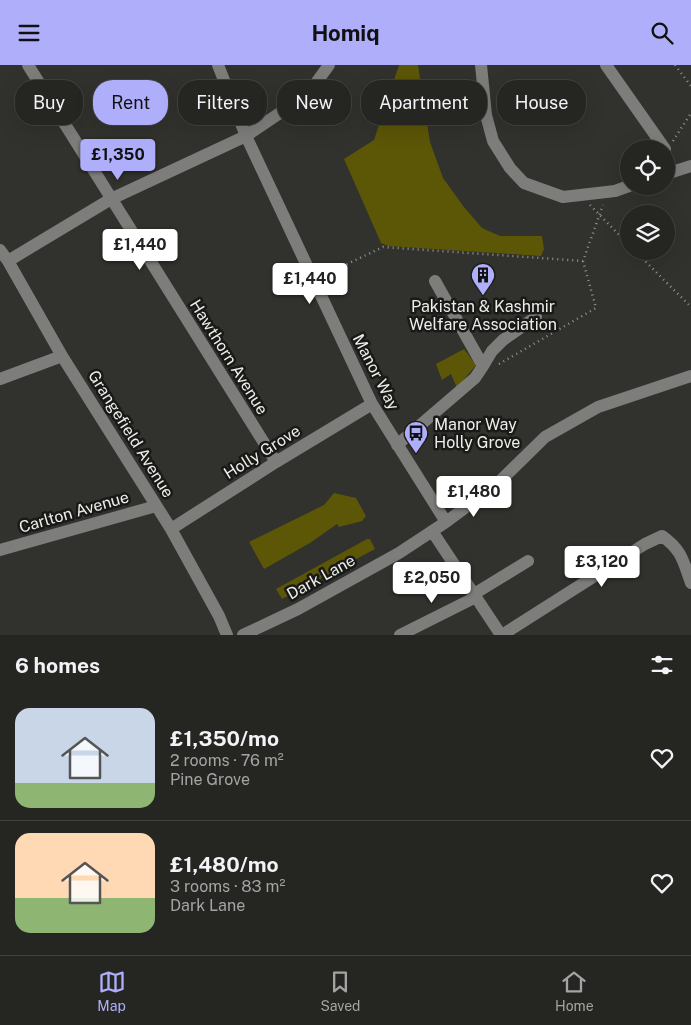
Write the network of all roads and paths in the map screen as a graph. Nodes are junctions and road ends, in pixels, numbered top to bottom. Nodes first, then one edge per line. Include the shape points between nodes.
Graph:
1 (28, 65) edge
2 (218, 65) edge
3 (329, 65) edge
4 (481, 65) edge
5 (606, 65) edge
6 (676, 65) edge
7 (691, 86) edge
8 (691, 113) edge
9 (246, 136) junction
10 (663, 140) edge
11 (672, 140) edge
12 (691, 167) edge
13 (675, 171) edge
14 (620, 188) edge
15 (608, 191) junction
16 (580, 195) junction
17 (111, 199) junction
18 (599, 215) junction
19 (620, 236) edge
20 (3, 254) edge
21 (644, 260) edge
22 (583, 261) junction
23 (314, 280) junction
24 (434, 281) dead end
25 (691, 307) edge
26 (536, 317) dead end
27 (62, 356) junction
28 (483, 366) junction
29 (691, 376) edge
30 (475, 378) junction
31 (0, 379) edge
32 (372, 404) junction
33 (397, 445) junction
34 (276, 462) junction
35 (156, 506) junction
36 (446, 522) junction
37 (172, 529) junction
38 (432, 531) junction
39 (0, 550) edge
40 (528, 561) dead end
41 (691, 583) edge
42 (475, 595) junction
43 (227, 635) edge
44 (243, 635) edge
45 (400, 635) edge
46 (502, 635) edge

1 - 17 street, Hawthorn Avenue
2 - 9 street, Manor Way
3 - 9 street via 308,94
4 - 16 street via 486,115 493,141 510,168 524,183 563,197
5 - 10 street
6 - 7 path
8 - 11 path
9 - 17 street
9 - 23 street, Manor Way
12 - 13 street
14 - 15 street
15 - 16 street
15 - 18 path
16 - 18 path
17 - 20 street
17 - 34 street, Hawthorn Avenue
18 - 19 path
18 - 22 path
20 - 27 street, Grangefield Avenue
21 - 25 path
22 - 23 path via 383,247
22 - 30 path via 596,308
23 - 32 street, Manor Way
24 - 28 street
26 - 28 street via 503,340
27 - 31 street
27 - 35 street, Grangefield Avenue
28 - 30 street
29 - 36 street, Dark Lane via 598,407 545,437 497,484
30 - 33 street
32 - 33 street, Manor Way
32 - 34 street, Holly Grove
33 - 36 street, Manor Way
34 - 37 street, Holly Grove
35 - 37 street, Grangefield Avenue
35 - 39 street, Carlton Avenue
36 - 38 street, Dark Lane
37 - 43 street, Grangefield Avenue
38 - 42 street
38 - 44 street, Dark Lane via 298,609
40 - 42 street
41 - 46 street via 682,556 662,536
42 - 45 street
42 - 46 street

